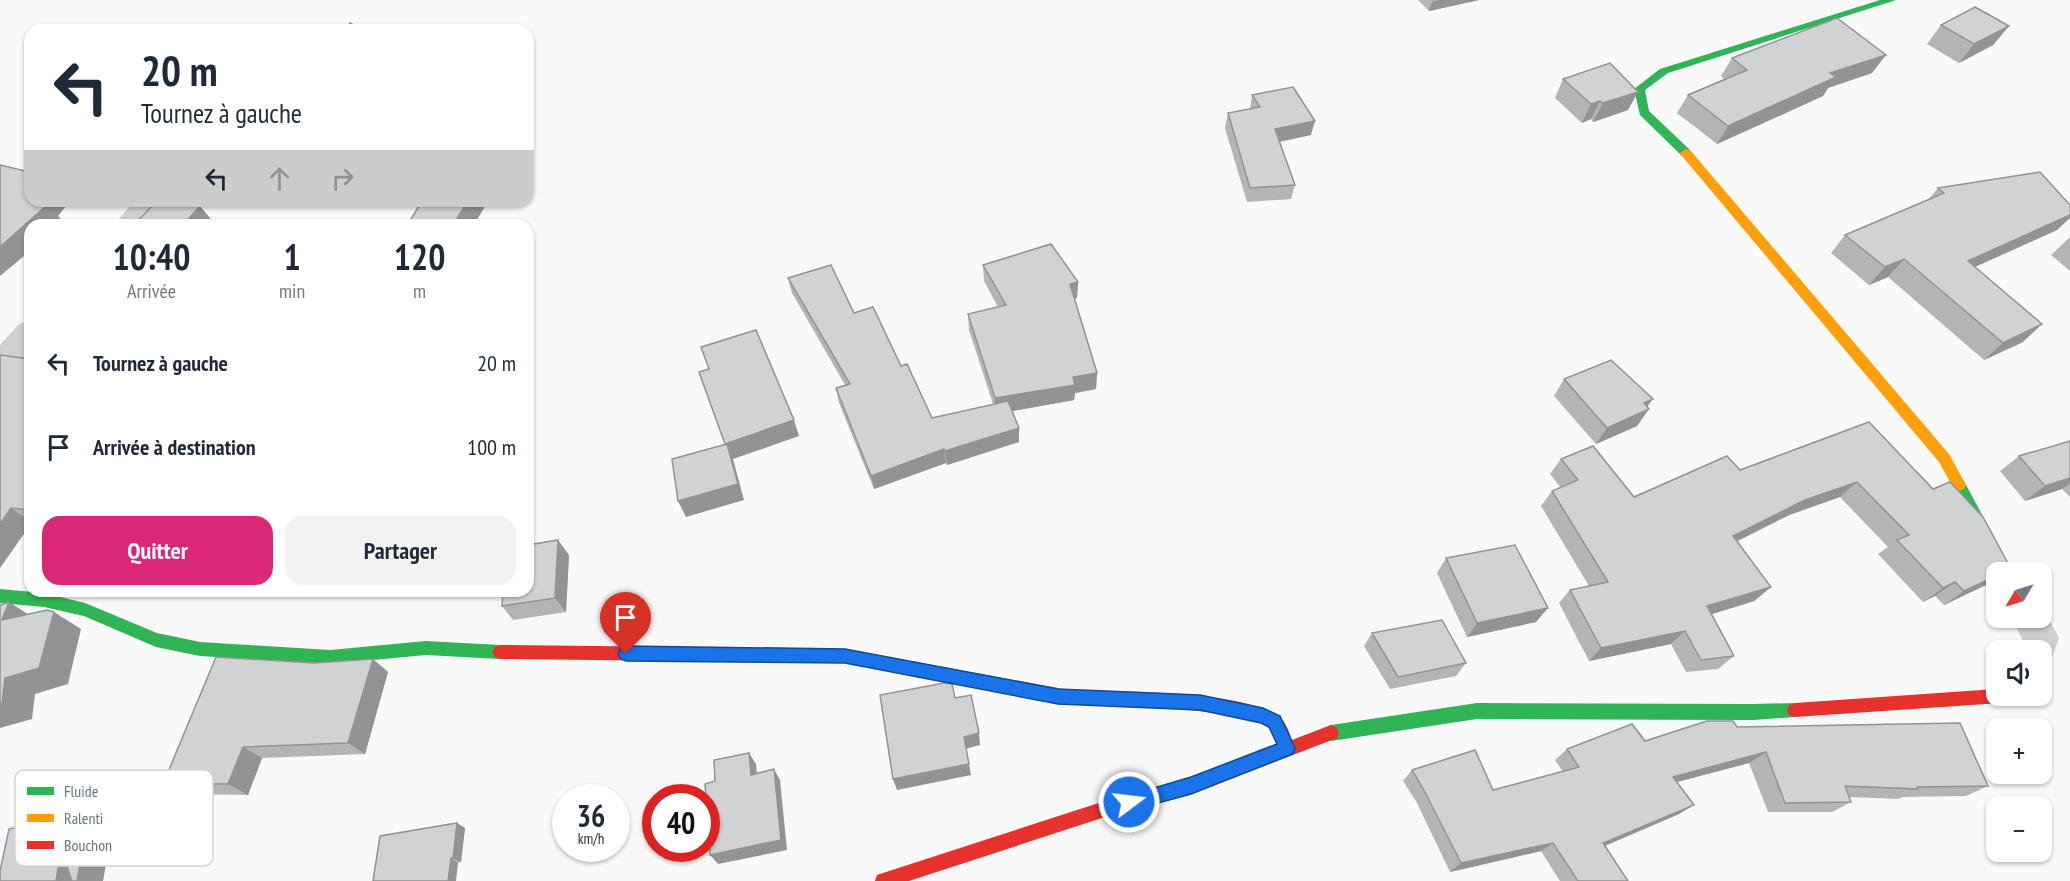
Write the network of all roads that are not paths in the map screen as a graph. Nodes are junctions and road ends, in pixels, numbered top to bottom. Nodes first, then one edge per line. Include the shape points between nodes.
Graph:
1 (1891, 0) edge
2 (145, 207) edge
3 (134, 219) edge
4 (24, 339) edge
5 (0, 366) edge
6 (2000, 562) edge
7 (0, 596) edge
8 (1986, 699) edge
9 (1287, 748) junction
10 (883, 881) edge

1 - 6 street via 1664,71 1639,89 1644,112 1684,151 1944,458
2 - 3 street
4 - 5 street
7 - 9 street via 44,600 85,610 156,640 200,649 330,657 426,648 512,653 845,656 1058,697 1200,703 1263,716 1275,722
8 - 9 street via 1753,712 1477,711 1323,734
9 - 10 street via 1191,786 1108,808

